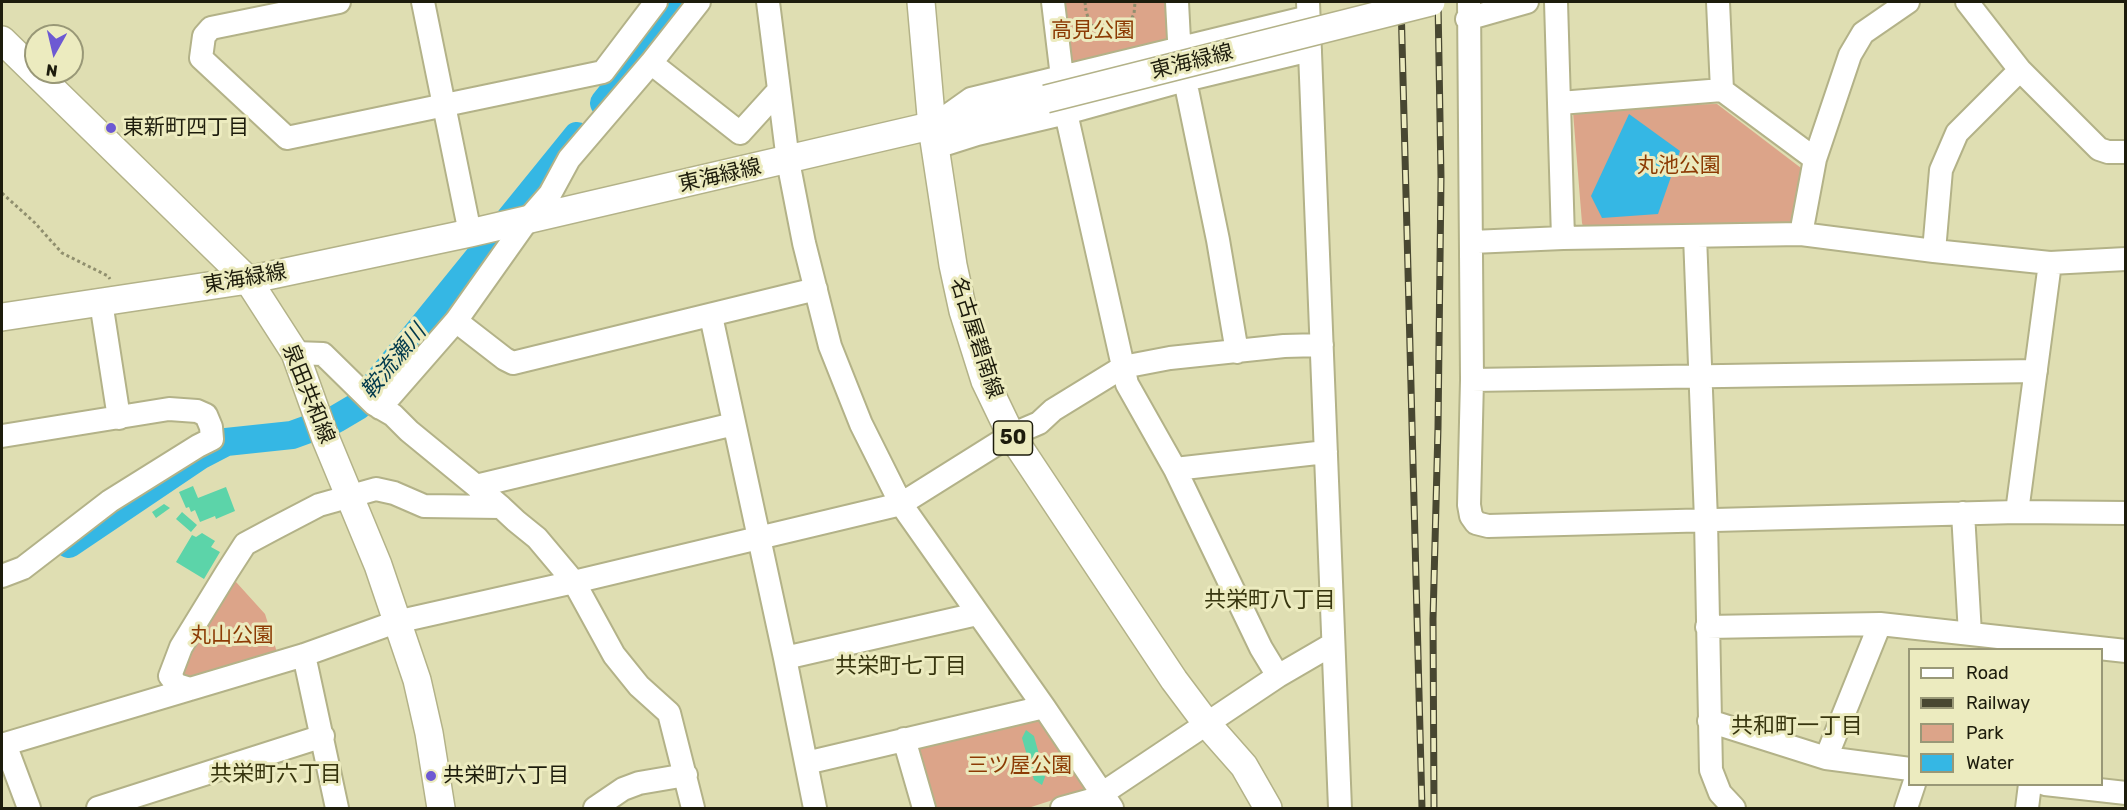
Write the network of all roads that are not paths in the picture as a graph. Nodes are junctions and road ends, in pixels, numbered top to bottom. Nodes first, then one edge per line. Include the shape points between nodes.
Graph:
1 (339, 2) edge
2 (423, 2) edge
3 (656, 2) edge
4 (699, 2) edge
5 (768, 2) edge
6 (921, 2) edge
7 (1053, 2) edge
8 (1177, 2) edge
9 (1431, 2) edge
10 (1527, 2) edge
11 (1556, 2) edge
12 (1718, 2) edge
13 (1908, 2) edge
14 (1967, 2) edge
15 (1309, 9) edge
16 (1468, 10) edge
17 (2, 40) edge
18 (1181, 48) junction
19 (1310, 50) junction
20 (651, 63) junction
21 (2020, 70) junction
22 (1062, 77) junction
23 (1185, 80) junction
24 (779, 90) junction
25 (1722, 90) junction
26 (1560, 103) junction
27 (445, 105) junction
28 (1056, 106) junction
29 (934, 137) junction
30 (2126, 152) edge
31 (1815, 159) junction
32 (788, 160) junction
33 (524, 220) junction
34 (476, 232) junction
35 (1801, 234) junction
36 (1695, 236) junction
37 (1563, 238) junction
38 (1472, 242) junction
39 (1934, 251) junction
40 (2126, 259) edge
41 (2050, 263) junction
42 (248, 280) junction
43 (816, 289) junction
44 (112, 300) junction
45 (2, 316) edge
46 (711, 316) junction
47 (456, 321) junction
48 (1322, 345) junction
49 (1237, 352) junction
50 (295, 353) junction
51 (1123, 367) junction
52 (2037, 371) junction
53 (1700, 375) junction
54 (1473, 380) junction
55 (371, 400) junction
56 (119, 418) junction
57 (734, 424) junction
58 (1011, 435) junction
59 (2, 436) edge
60 (1326, 452) junction
61 (1175, 469) junction
62 (476, 486) junction
63 (350, 495) junction
64 (901, 504) junction
65 (501, 507) junction
66 (2017, 512) junction
67 (1963, 513) junction
68 (2126, 513) edge
69 (1706, 520) junction
70 (759, 540) junction
71 (2, 576) edge
72 (574, 582) junction
73 (977, 614) junction
74 (396, 622) junction
75 (1880, 624) junction
76 (1707, 627) junction
77 (1970, 634) junction
78 (1333, 644) junction
79 (2098, 648) edge
80 (2103, 648) edge
81 (2126, 651) edge
82 (304, 655) junction
83 (785, 658) junction
84 (1278, 676) junction
85 (190, 689) junction
86 (1044, 707) junction
87 (1709, 721) junction
88 (1207, 724) junction
89 (323, 736) junction
90 (904, 739) junction
91 (3, 745) edge
92 (1826, 758) junction
93 (806, 763) junction
94 (1908, 769) edge
95 (686, 775) junction
96 (1913, 786) edge
97 (2030, 786) edge
98 (2063, 786) edge
99 (2126, 793) edge
100 (1108, 801) edge
101 (28, 808) edge
102 (98, 808) edge
103 (337, 808) edge
104 (441, 808) edge
105 (595, 808) edge
106 (693, 808) edge
107 (815, 808) edge
108 (924, 808) edge
109 (1062, 808) edge
110 (1268, 808) edge
111 (1340, 808) edge
112 (1734, 808) edge
113 (1906, 808) edge
114 (2027, 808) edge

1 - 27 street via 211,28 204,36 201,58 286,138
2 - 27 street
3 - 27 street via 603,72
4 - 20 street
5 - 24 street
6 - 29 main road, 名古屋碧南線 / 50
7 - 22 street
8 - 18 street
9 - 28 main road, 東海緑線, bridge
10 - 16 street
11 - 26 street
12 - 25 street
13 - 31 street via 1863,33 1850,55
14 - 21 street
15 - 18 street
15 - 19 street
16 - 38 street
17 - 42 main road, 泉田共和線
18 - 22 street
18 - 23 street
19 - 23 street
19 - 48 street
20 - 24 street via 740,134
20 - 33 street via 569,159 550,194
21 - 30 street via 2099,149
21 - 39 street via 1958,133 1941,170
22 - 29 street via 971,99
23 - 28 street
23 - 49 street
24 - 32 street
25 - 26 street
25 - 31 street
26 - 37 street
27 - 34 street
28 - 29 main road, 東海緑線
28 - 51 street
29 - 32 main road, 東海緑線
29 - 58 main road, 名古屋碧南線 / 50 via 963,311 985,381
31 - 35 street
32 - 33 main road, 東海緑線
32 - 43 street
33 - 34 main road, 東海緑線
33 - 47 street
34 - 42 main road, 東海緑線
35 - 36 street
35 - 39 street
36 - 37 street
36 - 53 street
37 - 38 street
38 - 54 street
39 - 41 street
40 - 41 street
41 - 52 street
42 - 44 main road, 東海緑線
42 - 50 main road, 泉田共和線
43 - 46 street
43 - 64 street via 830,346 861,424
44 - 45 main road, 東海緑線
44 - 56 street
46 - 47 street via 513,363
46 - 57 street
47 - 55 street
48 - 49 street
48 - 60 street
49 - 51 street
50 - 55 street via 322,354
50 - 63 main road, 泉田共和線
51 - 58 street via 1053,410 1039,423
51 - 61 street via 1127,384
52 - 53 street
52 - 66 street
53 - 54 street
53 - 69 street
54 - 69 street via 1469,505 1476,523 1488,526
55 - 62 street
56 - 59 street
56 - 71 street via 169,409 197,411 206,415 212,439 110,501 23,568
57 - 62 street
57 - 70 street
58 - 64 street
58 - 88 main road, 名古屋碧南線 / 50
60 - 61 street
60 - 78 street
61 - 84 street
62 - 65 street
63 - 65 street via 376,489 424,506
63 - 74 main road, 泉田共和線
63 - 85 street via 319,505 245,544 181,647 170,676 177,685
64 - 70 street
64 - 73 street
65 - 72 street via 537,538
66 - 67 street
66 - 68 street
67 - 69 street
67 - 77 street
69 - 76 street
70 - 72 street
70 - 83 street
72 - 74 street
72 - 95 street via 614,655 639,686 669,712
73 - 83 street
73 - 86 street
74 - 82 street
74 - 104 main road, 泉田共和線 via 417,680
75 - 76 street
75 - 77 street
75 - 92 street
76 - 87 street
77 - 79 street
78 - 84 street
78 - 111 street
80 - 81 street
82 - 85 street
82 - 89 street
83 - 93 street
84 - 88 street
85 - 91 street
86 - 90 street
86 - 100 street
87 - 92 street
87 - 112 street via 1711,770 1720,793
88 - 100 street
88 - 110 main road, 名古屋碧南線 / 50 via 1244,766
89 - 102 street
89 - 103 street
90 - 93 street
90 - 108 street
91 - 101 street
92 - 94 street
93 - 107 street
95 - 105 street via 639,783
95 - 106 street
96 - 113 street
97 - 114 street
98 - 99 street
100 - 109 street via 1091,800

